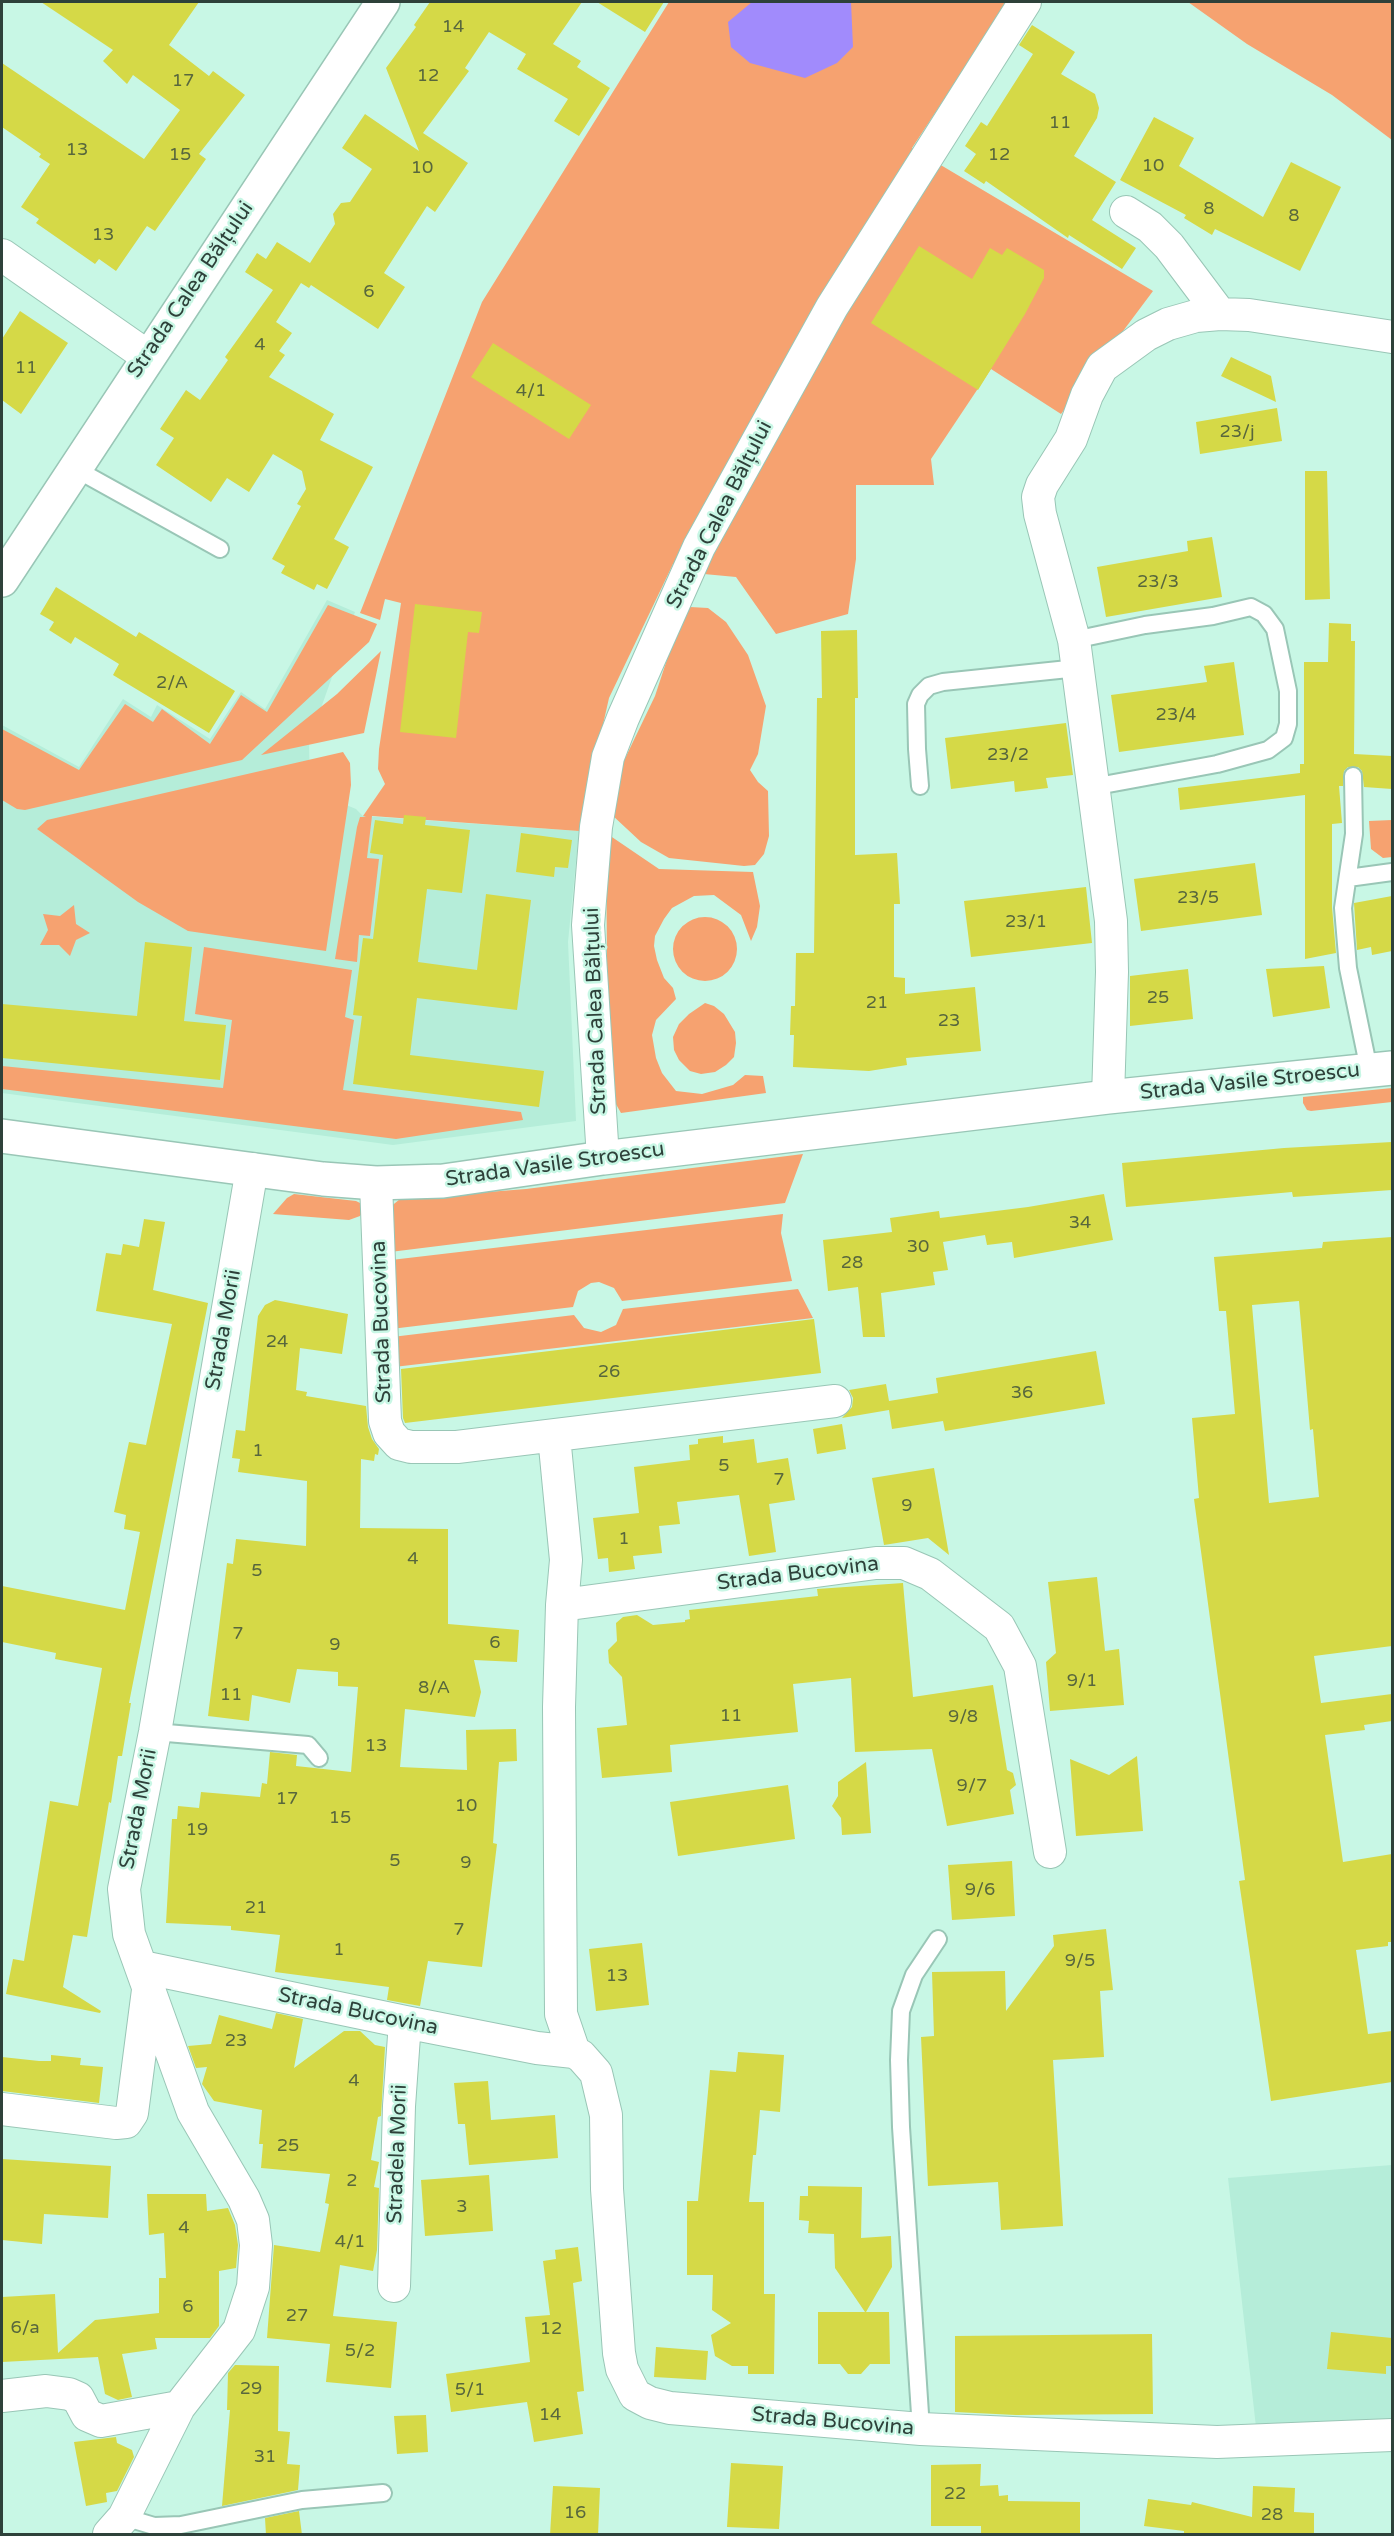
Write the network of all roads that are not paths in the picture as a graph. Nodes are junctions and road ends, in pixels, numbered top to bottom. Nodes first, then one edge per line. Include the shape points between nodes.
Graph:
1 (383, 2) edge
2 (1025, 2) edge
3 (1126, 212) dead end
4 (2, 255) edge
5 (1220, 314) junction
6 (1392, 337) edge
7 (147, 356) junction
8 (74, 468) junction
9 (220, 549) dead end
10 (2, 580) edge
11 (1076, 654) junction
12 (1353, 776) dead end
13 (920, 786) dead end
14 (1092, 787) junction
15 (1392, 872) edge
16 (1348, 879) junction
17 (1381, 1069) edge
18 (1108, 1096) junction
19 (2, 1136) edge
20 (603, 1158) junction
21 (252, 1169) junction
22 (376, 1183) junction
23 (835, 1401) dead end
24 (555, 1436) junction
25 (562, 1605) junction
26 (155, 1732) junction
27 (319, 1758) dead end
28 (1050, 1852) dead end
29 (938, 1939) dead end
30 (145, 1975) junction
31 (405, 2022) junction
32 (574, 2052) junction
33 (2, 2109) edge
34 (394, 2286) dead end
35 (2, 2396) edge
36 (179, 2407) junction
37 (921, 2429) junction
38 (1392, 2435) edge
39 (383, 2493) dead end
40 (116, 2526) edge

1 - 7 main road, Strada Calea Bălțului
2 - 20 street, Strada Calea Bălțului via 832,308 705,536 608,757 596,826 588,925
3 - 5 street via 1150,227 1169,246
4 - 7 street
5 - 6 street, Strada Vasile Stroescu
5 - 11 street, Strada Vasile Stroescu via 1168,324 1146,334 1102,367 1071,439 1042,485 1038,497 1040,514
7 - 8 main road, Strada Calea Bălțului
8 - 9 lane
8 - 10 main road, Strada Calea Bălțului
11 - 13 lane via 929,686 920,695 916,711
11 - 14 street, Strada Vasile Stroescu
11 - 14 lane via 1145,625 1251,607 1264,614 1275,629 1287,691 1288,724 1284,738 1268,750 1207,766
12 - 16 lane via 1354,834
14 - 18 street, Strada Vasile Stroescu via 1111,921
15 - 16 lane
16 - 17 lane via 1343,908 1348,968
17 - 18 main road, Strada Vasile Stroescu
18 - 20 main road, Strada Vasile Stroescu
19 - 21 main road, Strada Vasile Stroescu
20 - 22 main road, Strada Vasile Stroescu via 443,1181
21 - 22 main road, Strada Vasile Stroescu
21 - 26 street, Strada Morii
22 - 24 street, Strada Bucovina via 385,1421 389,1433 399,1444 433,1448
23 - 24 street, Strada Bucovina
24 - 25 street, Strada Bucovina via 566,1560
25 - 28 street, Strada Bucovina via 876,1563 904,1563 930,1574 999,1627 1020,1666
25 - 32 street, Strada Bucovina via 561,2014
26 - 27 lane via 308,1745
26 - 30 street, Strada Morii via 124,1889 129,1934
29 - 37 lane via 914,1975 901,2011 899,2060
30 - 31 street, Strada Bucovina
30 - 33 street via 132,2113 126,2122
30 - 36 street, Strada Morii via 193,2112 244,2199 253,2220 256,2245 253,2287 239,2330
31 - 32 street, Strada Bucovina
31 - 34 street, Stradela Morii
32 - 37 street, Strada Bucovina via 596,2073 606,2115 607,2189 619,2353 635,2395 670,2408
35 - 36 street via 46,2391 69,2394 78,2398 87,2415 101,2421
36 - 40 street, Strada Morii
37 - 38 street, Strada Bucovina via 1217,2442
39 - 40 lane via 302,2500 180,2525

